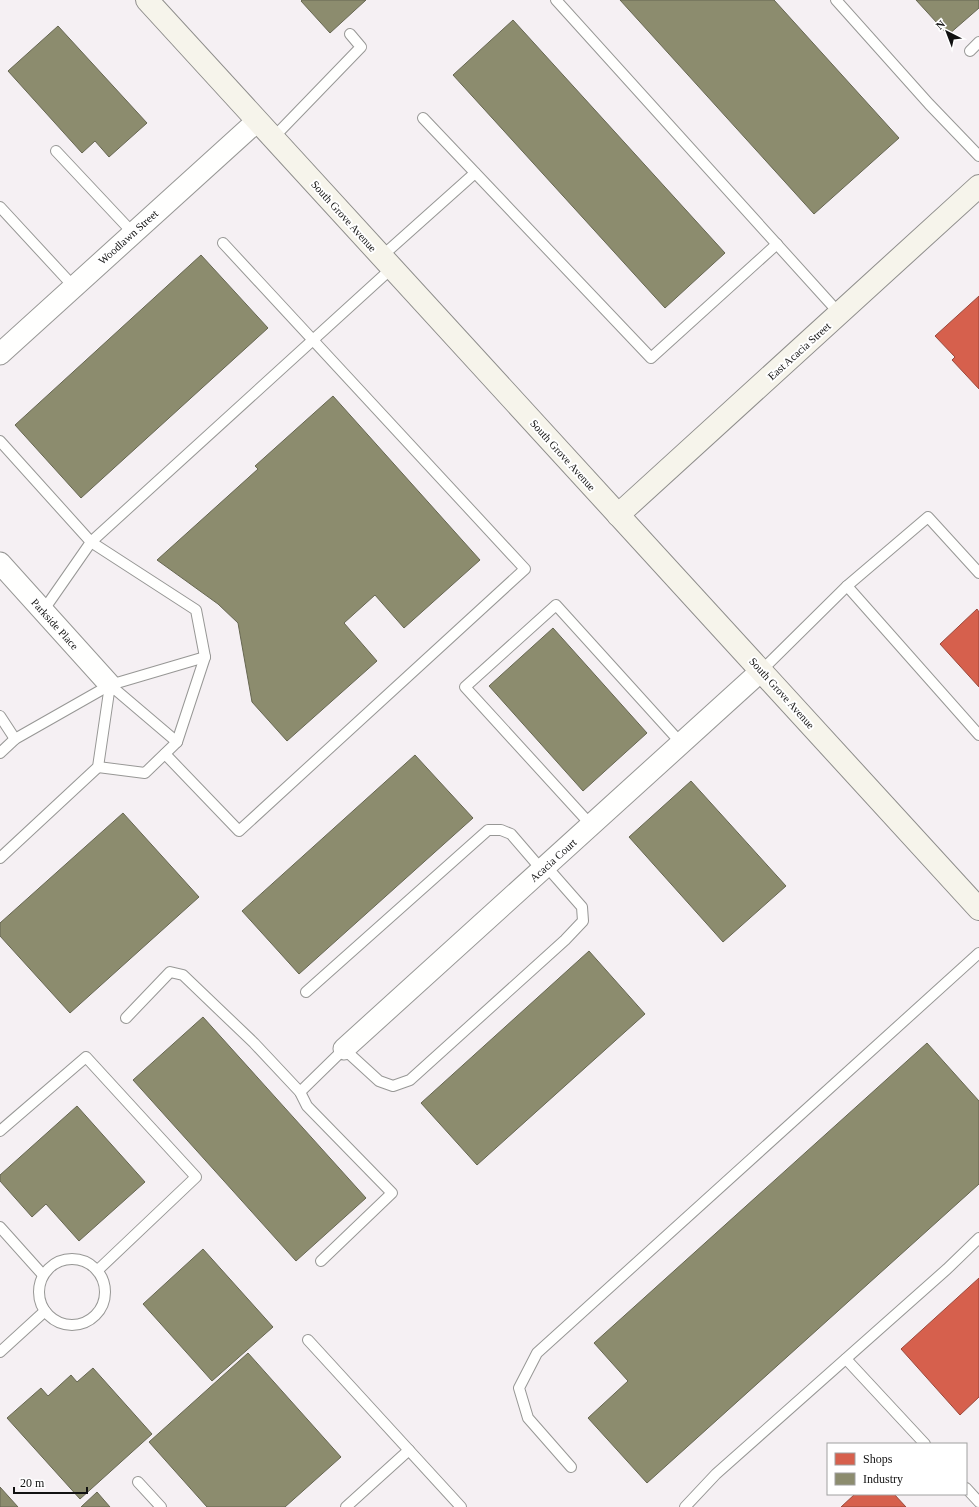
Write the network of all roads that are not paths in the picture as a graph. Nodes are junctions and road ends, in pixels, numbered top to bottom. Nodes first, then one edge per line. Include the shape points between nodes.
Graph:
1 (147, 0) edge
2 (556, 0) edge
3 (836, 0) edge
4 (350, 34) dead end
5 (979, 42) edge
6 (970, 51) dead end
7 (423, 118) dead end
8 (257, 121) junction
9 (273, 138) junction
10 (56, 151) dead end
11 (979, 156) edge
12 (475, 173) junction
13 (979, 186) edge
14 (0, 207) edge
15 (133, 233) junction
16 (223, 243) dead end
17 (777, 244) junction
18 (387, 263) junction
19 (74, 287) junction
20 (840, 313) junction
21 (312, 340) junction
22 (0, 354) edge
23 (0, 441) edge
24 (618, 515) junction
25 (91, 542) junction
26 (0, 563) edge
27 (979, 573) edge
28 (848, 586) junction
29 (43, 611) junction
30 (205, 657) junction
31 (762, 670) junction
32 (110, 685) junction
33 (0, 716) edge
34 (979, 735) edge
35 (15, 739) junction
36 (177, 742) junction
37 (681, 743) junction
38 (0, 754) edge
39 (165, 754) junction
40 (98, 767) junction
41 (591, 825) junction
42 (0, 858) edge
43 (544, 868) junction
44 (979, 909) edge
45 (979, 953) edge
46 (306, 992) dead end
47 (126, 1018) dead end
48 (344, 1049) junction
49 (300, 1092) junction
50 (0, 1131) edge
51 (0, 1228) edge
52 (979, 1238) edge
53 (321, 1261) dead end
54 (98, 1270) junction
55 (43, 1275) junction
56 (45, 1311) junction
57 (308, 1340) dead end
58 (0, 1352) edge
59 (846, 1359) junction
60 (924, 1443) edge
61 (409, 1450) junction
62 (571, 1467) dead end
63 (138, 1482) dead end
64 (967, 1489) edge
65 (979, 1502) edge
66 (161, 1507) edge
67 (346, 1507) edge
68 (461, 1507) edge
69 (685, 1507) edge

1 - 8 main road, South Grove Avenue
2 - 17 lane
3 - 11 lane
4 - 9 lane via 361,47
5 - 6 lane
7 - 12 lane
8 - 9 main road, South Grove Avenue
8 - 15 street, Woodlawn Street
9 - 18 main road, South Grove Avenue
10 - 15 lane
12 - 17 lane via 651,358
12 - 18 lane
13 - 20 main road, East Acacia Street
14 - 19 lane
15 - 19 street, Woodlawn Street
16 - 21 lane
17 - 20 lane
18 - 21 lane
18 - 24 main road, South Grove Avenue
19 - 22 street, Woodlawn Street
20 - 24 main road, East Acacia Street
21 - 25 lane
21 - 39 lane via 525,569 239,831
23 - 25 lane
24 - 31 main road, South Grove Avenue
25 - 29 lane
25 - 30 lane via 196,610
26 - 29 street, Parkside Place
27 - 28 lane via 928,517
28 - 31 lane
28 - 34 lane
29 - 32 street, Parkside Place
30 - 32 lane
30 - 36 lane
31 - 37 street, Acacia Court
31 - 44 main road, South Grove Avenue
32 - 35 lane
32 - 36 lane
32 - 40 lane
33 - 35 lane
35 - 38 lane
36 - 39 lane
37 - 41 street, Acacia Court
37 - 41 lane via 556,605 470,682 465,687
39 - 40 lane via 145,773
40 - 42 lane
41 - 43 street, Acacia Court
43 - 46 lane via 512,834 501,830 488,830
43 - 48 street, Acacia Court
43 - 48 lane via 582,907 583,921 565,940 410,1080 393,1086 379,1081
45 - 62 lane via 537,1353 519,1388 528,1418
47 - 49 lane via 170,972 183,975 254,1043
48 - 49 lane
49 - 53 lane via 307,1106 392,1192
50 - 54 lane via 86,1057 196,1177
51 - 55 lane
52 - 59 lane
54 - 55 lane via 90,1263 70,1258 50,1266
54 - 56 lane via 104,1280 106,1292 99,1313 90,1321 68,1325 57,1322
55 - 56 lane via 38,1296
56 - 58 lane
57 - 61 lane
59 - 60 lane
59 - 69 lane via 716,1474
61 - 67 lane
61 - 68 lane
63 - 66 lane
64 - 65 lane

